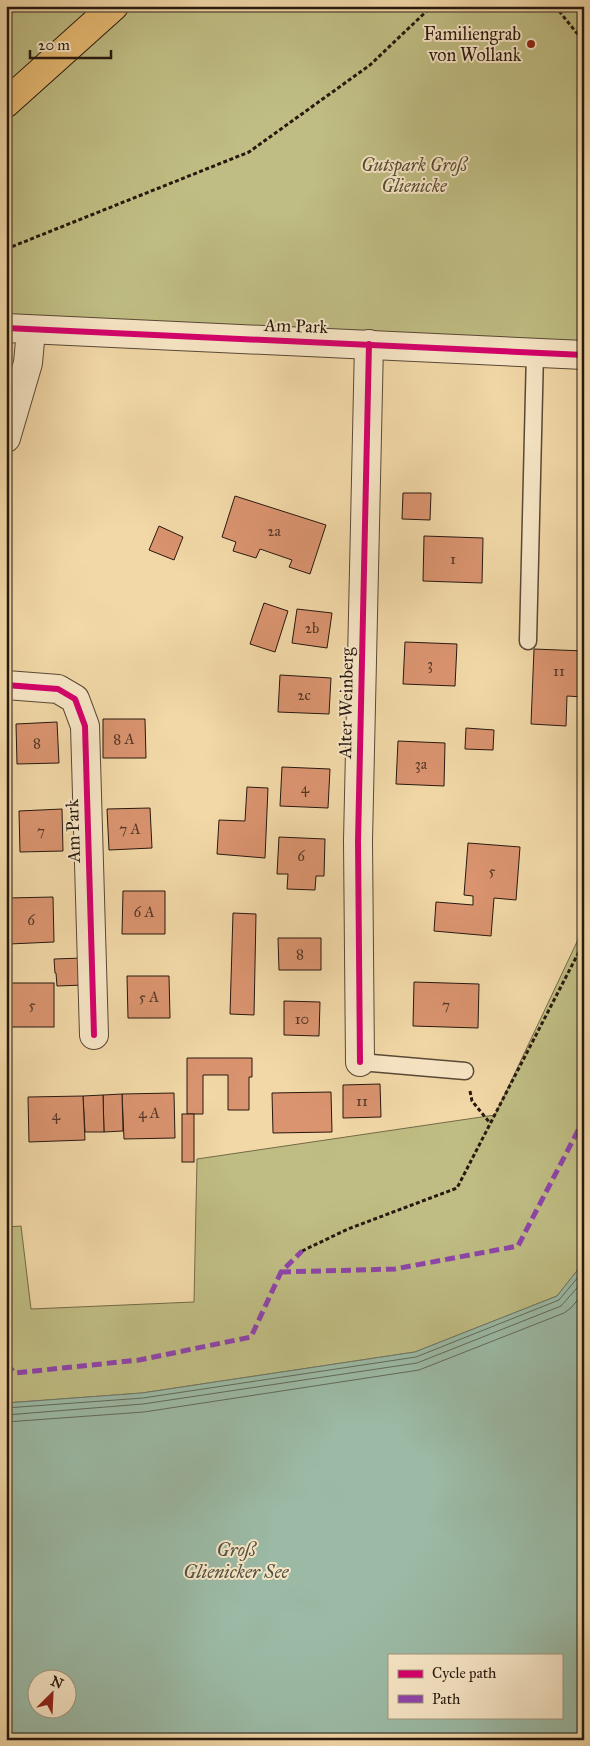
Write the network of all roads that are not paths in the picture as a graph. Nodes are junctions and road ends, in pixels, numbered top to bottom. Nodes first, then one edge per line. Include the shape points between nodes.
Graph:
1 (114, 6) edge
2 (6, 103) edge
3 (19, 328) edge
4 (369, 344) junction
5 (535, 352) junction
6 (584, 355) edge
7 (6, 438) edge
8 (528, 641) dead end
9 (6, 685) edge
10 (94, 1035) dead end
11 (360, 1062) joint
12 (464, 1071) road end

1 - 2 main road
3 - 4 street, Am Park
3 - 7 street, Am Park via 28,363
4 - 5 street, Am Park
4 - 11 street, Alter Weinberg via 358,841
5 - 6 street, Am Park
5 - 8 lane
9 - 10 street, Am Park via 58,690 75,699 85,726
11 - 12 lane

